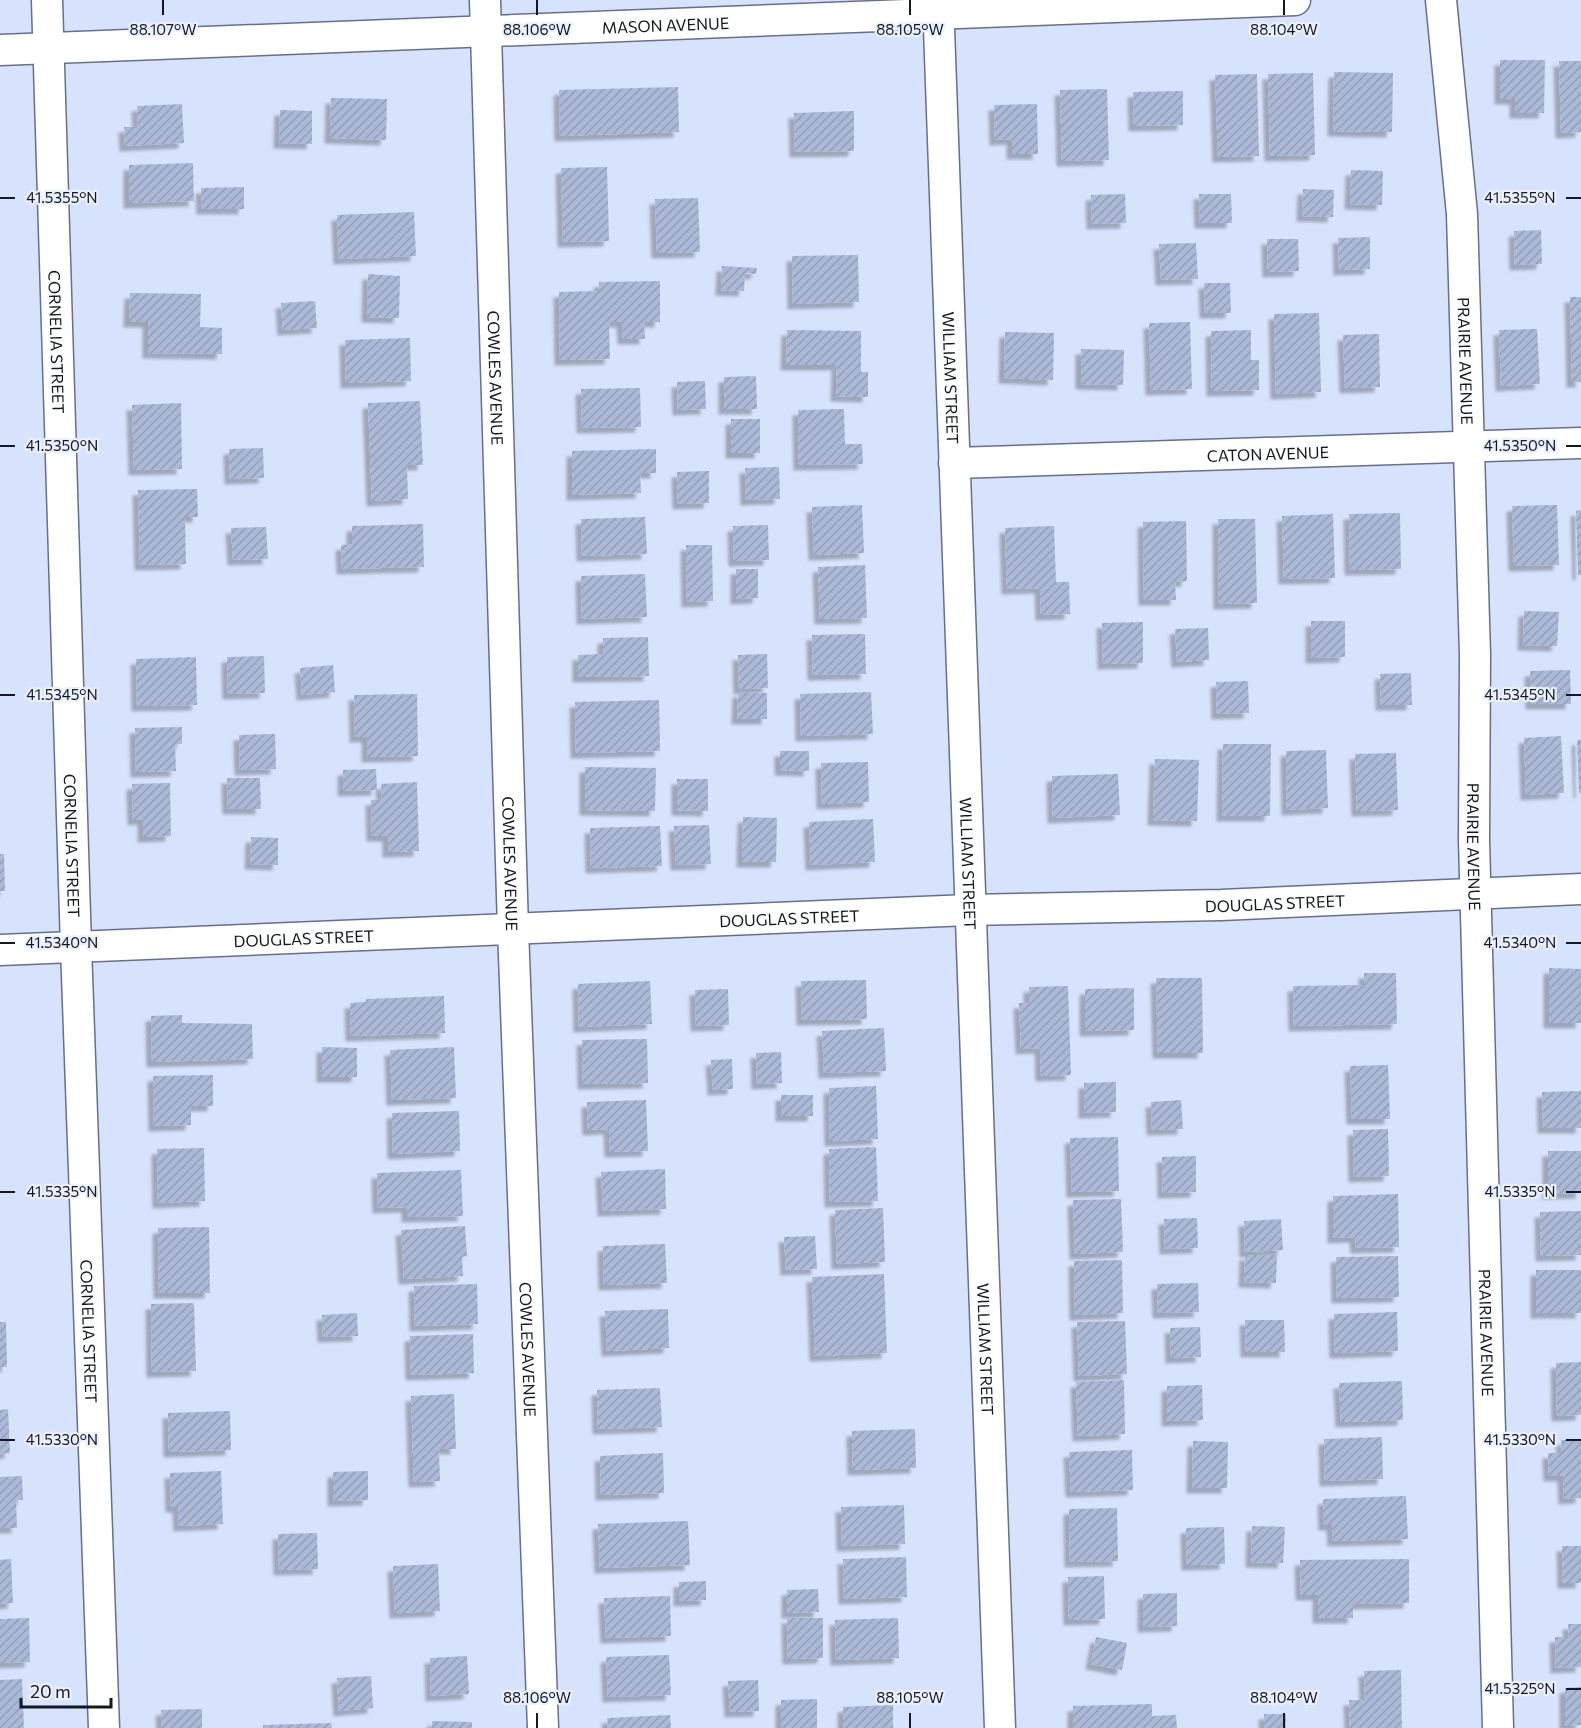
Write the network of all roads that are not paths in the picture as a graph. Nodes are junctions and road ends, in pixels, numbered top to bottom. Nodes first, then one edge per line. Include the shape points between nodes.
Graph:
1 (47, 0) edge
2 (485, 0) edge
3 (1295, 0) edge
4 (1441, 0) edge
5 (938, 6) edge
6 (486, 30) junction
7 (48, 48) junction
8 (0, 50) edge
9 (1581, 443) edge
10 (1469, 447) junction
11 (954, 463) junction
12 (1581, 889) edge
13 (1477, 893) junction
14 (969, 910) junction
15 (513, 929) junction
16 (76, 947) junction
17 (0, 950) edge
18 (104, 1728) edge
19 (543, 1728) edge
20 (1000, 1728) edge
21 (1498, 1728) edge

1 - 7 street, CORNELIA STREET
2 - 6 street, COWLES AVENUE
3 - 5 street, MASON AVENUE
4 - 10 street, PRAIRIE AVENUE via 1462,214
5 - 6 street, MASON AVENUE
5 - 11 street, WILLIAM STREET
6 - 7 street, MASON AVENUE
6 - 15 street, COWLES AVENUE
7 - 8 street, MASON AVENUE
7 - 16 street, CORNELIA STREET
9 - 10 street, CATON AVENUE
10 - 11 street, CATON AVENUE
10 - 13 street, PRAIRIE AVENUE
11 - 14 street, WILLIAM STREET
12 - 13 street, DOUGLAS STREET
13 - 14 street, DOUGLAS STREET via 1221,905
13 - 21 street, PRAIRIE AVENUE
14 - 15 street, DOUGLAS STREET
14 - 20 street, WILLIAM STREET
15 - 16 street, DOUGLAS STREET
15 - 19 street, COWLES AVENUE
16 - 17 street, DOUGLAS STREET
16 - 18 street, CORNELIA STREET

